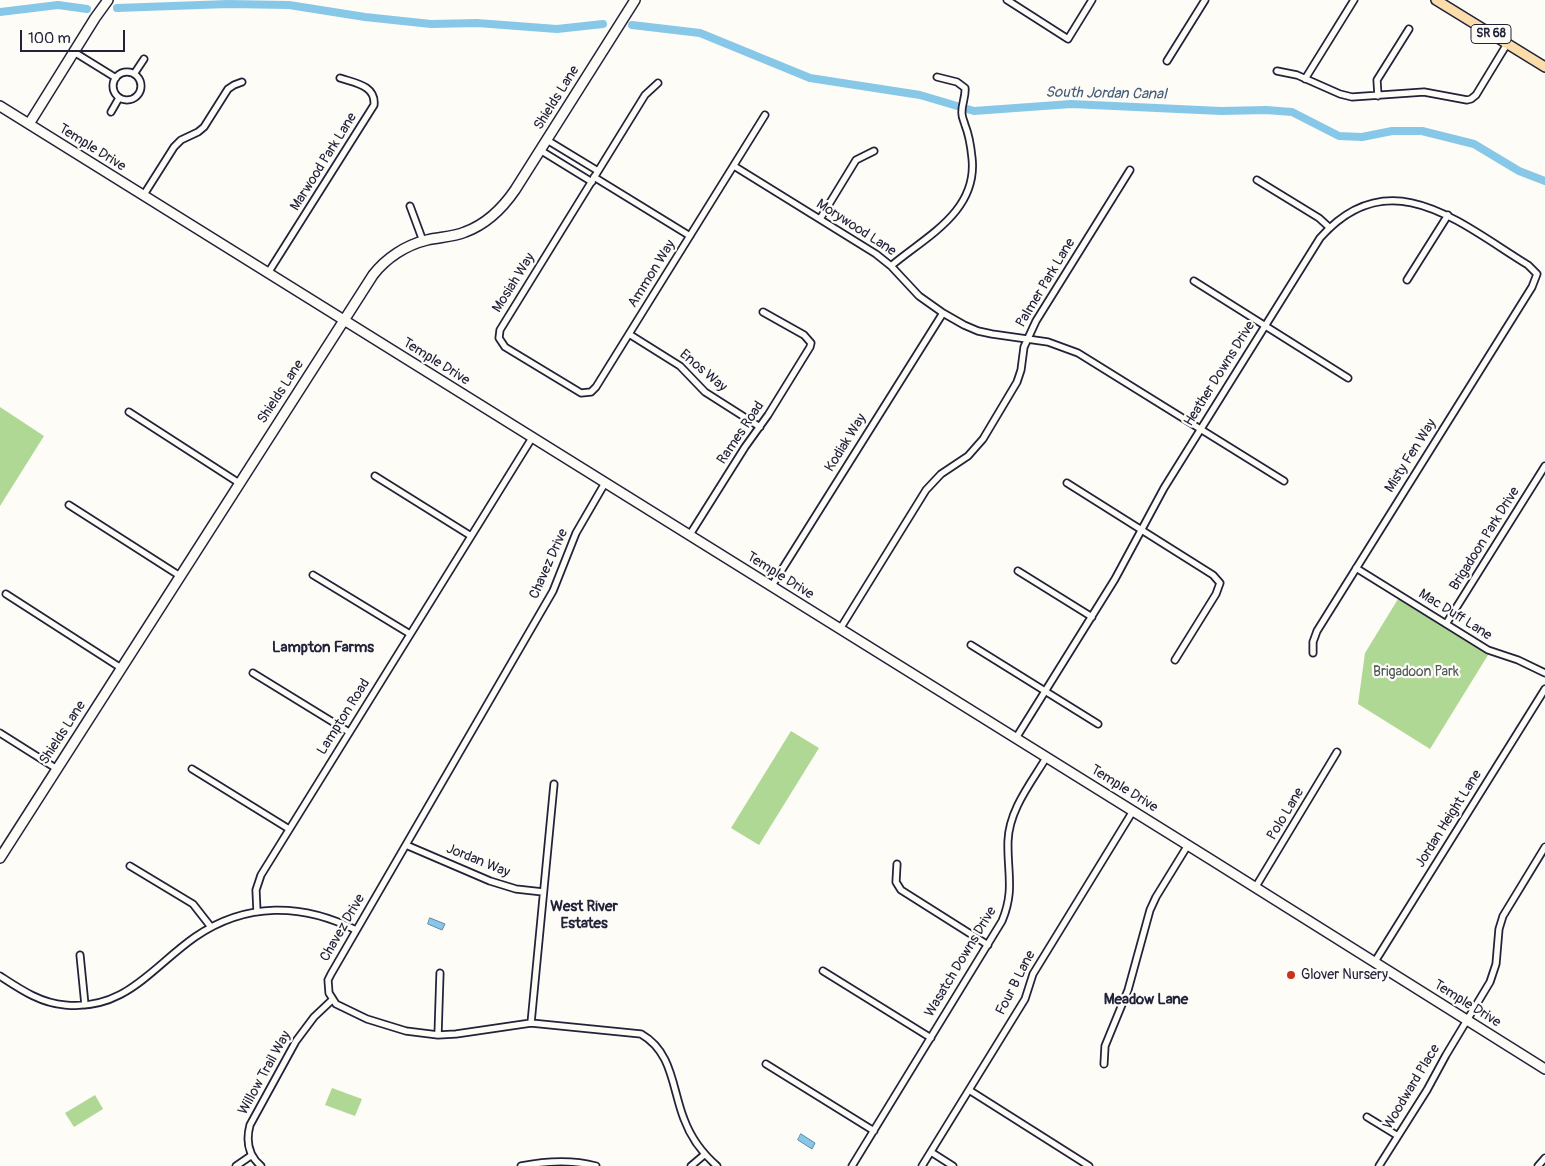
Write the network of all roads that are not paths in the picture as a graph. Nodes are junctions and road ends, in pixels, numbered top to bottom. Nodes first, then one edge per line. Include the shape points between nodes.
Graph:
1 (108, 0) edge
2 (635, 0) edge
3 (1006, 0) edge
4 (1092, 0) edge
5 (1205, 0) edge
6 (1354, 0) edge
7 (1436, 0) edge
8 (1409, 28) dead end
9 (1507, 44) junction
10 (74, 52) junction
11 (144, 59) dead end
12 (1167, 61) dead end
13 (1545, 68) edge
14 (1277, 71) dead end
15 (134, 74) junction
16 (937, 77) dead end
17 (116, 78) junction
18 (340, 78) dead end
19 (1306, 79) junction
20 (242, 82) dead end
21 (658, 83) dead end
22 (1378, 96) junction
23 (119, 98) junction
24 (0, 106) edge
25 (111, 112) dead end
26 (765, 115) dead end
27 (29, 124) junction
28 (547, 140) junction
29 (540, 150) junction
30 (874, 151) dead end
31 (734, 166) junction
32 (1130, 170) dead end
33 (595, 177) junction
34 (1257, 180) dead end
35 (143, 196) junction
36 (410, 206) dead end
37 (1448, 215) junction
38 (820, 219) junction
39 (1330, 228) junction
40 (690, 236) junction
41 (423, 241) junction
42 (891, 266) junction
43 (268, 273) junction
44 (1537, 274) joint
45 (1407, 280) dead end
46 (1194, 281) dead end
47 (763, 312) dead end
48 (942, 313) junction
49 (343, 320) junction
50 (1265, 325) junction
51 (629, 334) junction
52 (1028, 338) junction
53 (1348, 378) dead end
54 (588, 393) joint
55 (128, 412) dead end
56 (760, 427) junction
57 (1200, 429) junction
58 (532, 438) junction
59 (1545, 466) edge
60 (375, 476) dead end
61 (1284, 481) dead end
62 (240, 483) junction
63 (605, 483) junction
64 (1067, 484) dead end
65 (69, 505) dead end
66 (1142, 530) junction
67 (471, 536) junction
68 (689, 536) junction
69 (1356, 568) junction
70 (1018, 571) dead end
71 (313, 575) dead end
72 (180, 576) junction
73 (771, 587) junction
74 (6, 594) dead end
75 (1092, 616) junction
76 (1446, 624) junction
77 (840, 629) junction
78 (410, 634) junction
79 (971, 645) dead end
80 (1314, 653) dead end
81 (1175, 660) dead end
82 (121, 668) junction
83 (253, 673) dead end
84 (1545, 674) edge
85 (1545, 689) edge
86 (1045, 691) junction
87 (1098, 724) dead end
88 (349, 732) junction
89 (0, 734) edge
90 (1016, 738) junction
91 (1337, 752) dead end
92 (1046, 758) junction
93 (57, 769) junction
94 (192, 769) dead end
95 (554, 784) dead end
96 (1133, 812) junction
97 (289, 829) junction
98 (406, 844) junction
99 (1188, 845) junction
100 (1545, 847) edge
101 (0, 858) edge
102 (897, 864) dead end
103 (130, 866) dead end
104 (1255, 888) junction
105 (543, 892) junction
106 (257, 912) junction
107 (211, 927) junction
108 (356, 930) junction
109 (988, 944) junction
110 (80, 955) dead end
111 (1374, 963) junction
112 (823, 971) dead end
113 (440, 974) dead end
114 (0, 976) edge
115 (332, 1000) junction
116 (85, 1005) junction
117 (1467, 1020) junction
118 (531, 1023) junction
119 (438, 1035) junction
120 (931, 1038) junction
121 (766, 1064) dead end
122 (1104, 1064) dead end
123 (1545, 1069) edge
124 (969, 1090) junction
125 (1367, 1117) dead end
126 (874, 1130) junction
127 (1398, 1136) junction
128 (931, 1152) junction
129 (704, 1154) junction
130 (252, 1155) junction
131 (1545, 1158) edge
132 (236, 1166) edge
133 (261, 1166) edge
134 (521, 1166) edge
135 (596, 1166) edge
136 (692, 1166) edge
137 (717, 1166) edge
138 (852, 1166) edge
139 (922, 1166) edge
140 (953, 1166) edge
141 (1089, 1166) edge
142 (1379, 1166) edge
143 (1538, 1166) edge

1 - 10 street
2 - 28 street, Shields Lane
3 - 4 street via 1068,39
5 - 12 street
6 - 19 street
7 - 9 main road, SR 68
8 - 22 street via 1377,80
9 - 13 main road, SR 68
9 - 22 street via 1471,99 1424,92
10 - 17 street
10 - 27 street
11 - 15 street
14 - 19 street
15 - 17 street via 122,73
15 - 23 street via 140,81 139,94 128,100
16 - 42 street via 962,84 966,92 962,108 973,159 970,181 964,198 948,221
17 - 23 street via 114,91
18 - 43 street, Marwood Park Lane via 368,88 374,105
19 - 22 street via 1346,96
20 - 35 street via 228,89 201,130 174,147
21 - 33 street via 645,95
23 - 25 street
24 - 27 street, Temple Drive
26 - 31 street, Ammon Way
27 - 35 street, Temple Drive
28 - 29 street, Shields Lane
28 - 33 street
29 - 33 street
29 - 41 street, Shields Lane via 510,198 490,218 459,234
30 - 38 street via 856,160
31 - 38 street, Morywood Lane
31 - 40 street, Ammon Way
32 - 52 street, Palmer Park Lane
33 - 40 street
33 - 54 street, Mosiah Way via 499,334 505,347 578,392
34 - 39 street
35 - 43 street, Temple Drive
36 - 41 street
37 - 39 street, Heather Downs Drive via 1415,202 1383,202 1362,208
37 - 44 street, Heather Downs Drive via 1528,265
37 - 45 street
38 - 42 street, Morywood Lane
39 - 50 street, Heather Downs Drive
40 - 51 street, Ammon Way
41 - 49 street, Shields Lane via 396,253 376,270
42 - 48 street, Morywood Lane via 919,296
43 - 49 street, Temple Drive
44 - 69 street, Misty Fen Way via 1532,287
46 - 50 street
47 - 56 street, Rames Road via 811,342 808,352
48 - 52 street, Morywood Lane via 978,331
48 - 73 street, Kodiak Way
49 - 58 street, Temple Drive
49 - 62 street, Shields Lane
50 - 53 street
50 - 57 street, Heather Downs Drive
51 - 54 street, Ammon Way via 596,387
51 - 56 street, Enos Way via 680,366 705,392
52 - 57 street, Morywood Lane via 1078,353
52 - 77 street, Palmer Park Lane via 1017,382 983,439 968,456 941,474 926,490
55 - 62 street
56 - 68 street, Rames Road
57 - 61 street, Morywood Lane
57 - 66 street, Heather Downs Drive
58 - 63 street, Temple Drive
58 - 67 street, Lampton Road
59 - 76 street, Brigadoon Park Drive
60 - 67 street
62 - 72 street, Shields Lane
63 - 68 street, Temple Drive
63 - 98 street, Chavez Drive via 576,533 553,591
64 - 66 street
65 - 72 street
66 - 75 street, Heather Downs Drive
66 - 81 street via 1213,575 1220,583
67 - 78 street, Lampton Road
68 - 73 street, Temple Drive
69 - 76 street, Mac Duff Lane
69 - 80 street, Misty Fen Way via 1317,631
70 - 75 street
71 - 78 street
72 - 82 street, Shields Lane
73 - 77 street, Temple Drive
74 - 82 street
75 - 86 street, Heather Downs Drive
76 - 84 street, Mac Duff Lane via 1488,650
77 - 90 street, Temple Drive
78 - 88 street, Lampton Road
79 - 86 street
82 - 93 street, Shields Lane
83 - 88 street
85 - 111 street, Jordan Height Lane
86 - 87 street
86 - 90 street, Heather Downs Drive
88 - 97 street, Lampton Road
89 - 93 street
90 - 92 street, Temple Drive
91 - 104 street, Polo Lane
92 - 96 street, Temple Drive
92 - 109 street, Wasatch Downs Drive via 1020,800 1012,820 1008,841 1009,900 1002,921
93 - 101 street, Shields Lane
94 - 97 street
95 - 105 street
96 - 99 street, Temple Drive
96 - 124 street, Four B Lane via 1033,974 1025,999
97 - 106 street, Lampton Road via 258,882
98 - 105 street, Jordan Way via 490,881 516,889
98 - 108 street, Chavez Drive
99 - 104 street, Temple Drive
99 - 122 street via 1153,903 1128,990 1105,1046
100 - 117 street, Woodward Place via 1503,916 1494,973
102 - 109 street via 896,882 901,890
103 - 107 street via 193,904
104 - 111 street, Temple Drive
105 - 118 street
106 - 107 street
106 - 108 street via 308,912
107 - 116 street via 128,992
108 - 115 street, Chavez Drive via 328,980
109 - 120 street, Wasatch Downs Drive
110 - 116 street
111 - 117 street, Temple Drive
112 - 120 street
113 - 119 street
114 - 116 street via 45,1000
115 - 119 street via 385,1026
115 - 130 street, Willow Trail Way via 296,1041 253,1118 248,1132
117 - 123 street, Temple Drive
117 - 127 street, Woodward Place
118 - 119 street via 474,1033
118 - 129 street via 632,1032 651,1041 667,1061 683,1118
120 - 126 street, Wasatch Downs Drive
121 - 126 street
124 - 128 street, Four B Lane
124 - 141 street
125 - 127 street
126 - 138 street, Wasatch Downs Drive
127 - 142 street, Woodward Place
128 - 139 street, Four B Lane
128 - 140 street
129 - 136 street
129 - 137 street
130 - 132 street
130 - 133 street
131 - 143 street
134 - 135 street via 548,1161

